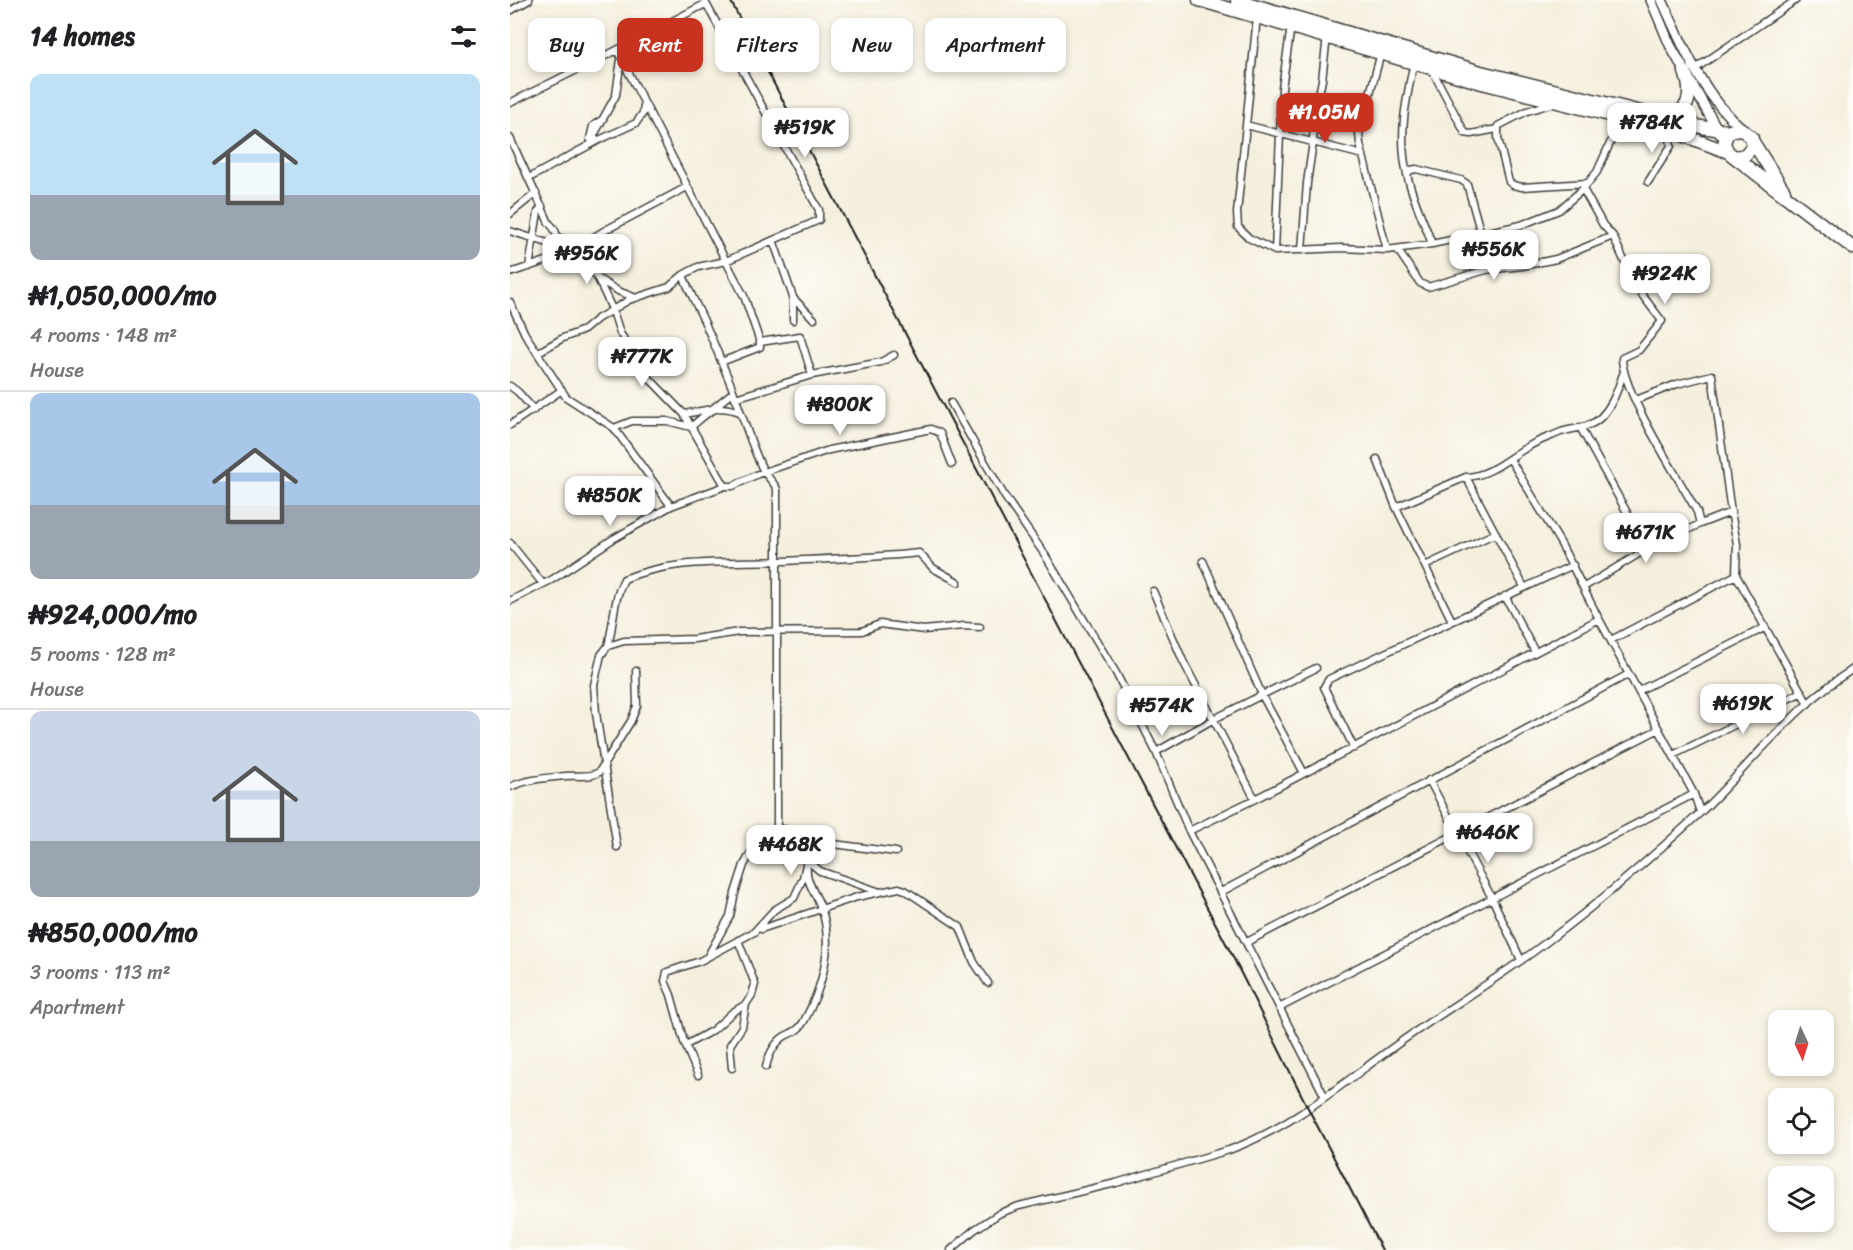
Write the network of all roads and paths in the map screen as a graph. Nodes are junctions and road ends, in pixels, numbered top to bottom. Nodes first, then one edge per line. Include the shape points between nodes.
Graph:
1 (529, 0) edge
2 (1199, 0) edge
3 (1237, 0) edge
4 (1651, 0) edge
5 (1662, 0) edge
6 (1796, 0) edge
7 (705, 2) edge
8 (1261, 8) edge
9 (510, 11) edge
10 (676, 18) edge
11 (1291, 26) junction
12 (1327, 36) junction
13 (617, 50) edge
14 (1381, 52) junction
15 (1414, 63) junction
16 (1431, 68) junction
17 (1690, 70) junction
18 (620, 72) edge
19 (628, 72) edge
20 (1558, 102) junction
21 (510, 103) edge
22 (644, 105) junction
23 (1648, 114) junction
24 (1622, 117) junction
25 (1246, 125) junction
26 (1497, 129) junction
27 (1669, 130) junction
28 (1280, 133) junction
29 (1749, 137) junction
30 (510, 138) edge
31 (592, 141) junction
32 (1314, 142) junction
33 (1727, 142) junction
34 (1363, 155) junction
35 (1407, 174) junction
36 (529, 178) junction
37 (1648, 182) dead end
38 (1588, 183) junction
39 (687, 187) junction
40 (1583, 189) junction
41 (536, 193) junction
42 (1788, 197) junction
43 (542, 206) junction
44 (510, 214) edge
45 (510, 231) edge
46 (1481, 234) junction
47 (1613, 236) junction
48 (558, 237) junction
49 (534, 239) junction
50 (773, 240) junction
51 (1432, 244) junction
52 (557, 246) junction
53 (581, 246) junction
54 (1853, 248) edge
55 (574, 249) junction
56 (1397, 249) junction
57 (1302, 250) junction
58 (1387, 250) junction
59 (1275, 251) junction
60 (555, 258) junction
61 (726, 261) junction
62 (529, 267) junction
63 (510, 273) edge
64 (683, 275) junction
65 (597, 277) junction
66 (793, 297) junction
67 (636, 298) junction
68 (510, 302) edge
69 (613, 311) junction
70 (512, 313) edge
71 (814, 319) dead end
72 (793, 320) dead end
73 (760, 342) junction
74 (537, 353) junction
75 (894, 355) dead end
76 (721, 363) junction
77 (1623, 373) junction
78 (812, 375) junction
79 (510, 386) edge
80 (562, 390) junction
81 (734, 395) junction
82 (1636, 400) junction
83 (951, 403) dead end
84 (712, 409) junction
85 (534, 410) junction
86 (740, 412) junction
87 (684, 414) junction
88 (510, 425) edge
89 (691, 427) junction
90 (1580, 427) junction
91 (614, 428) junction
92 (1377, 459) dead end
93 (1510, 459) junction
94 (952, 464) dead end
95 (764, 472) junction
96 (1466, 477) junction
97 (725, 486) junction
98 (671, 506) junction
99 (1396, 507) junction
100 (1731, 512) junction
101 (1700, 524) junction
102 (1496, 533) junction
103 (510, 543) edge
104 (1647, 549) junction
105 (777, 561) junction
106 (1203, 561) dead end
107 (1426, 565) junction
108 (1573, 565) junction
109 (1736, 575) junction
110 (958, 582) dead end
111 (543, 584) junction
112 (1524, 587) junction
113 (1584, 587) junction
114 (1153, 591) dead end
115 (1505, 596) junction
116 (510, 601) edge
117 (1599, 618) junction
118 (1452, 621) junction
119 (980, 627) dead end
120 (1764, 628) junction
121 (777, 631) junction
122 (1611, 640) junction
123 (608, 646) junction
124 (1535, 652) junction
125 (1316, 668) dead end
126 (1853, 669) edge
127 (636, 671) dead end
128 (1629, 674) junction
129 (1638, 691) junction
130 (1802, 692) junction
131 (1263, 697) junction
132 (1808, 704) junction
133 (1214, 720) junction
134 (1659, 729) junction
135 (1354, 748) junction
136 (1156, 752) junction
137 (1673, 755) junction
138 (605, 762) junction
139 (1304, 774) junction
140 (1429, 780) junction
141 (510, 787) edge
142 (1694, 794) junction
143 (1255, 799) junction
144 (1701, 812) junction
145 (777, 828) junction
146 (791, 831) junction
147 (1189, 831) junction
148 (1458, 832) junction
149 (617, 847) dead end
150 (896, 852) dead end
151 (807, 860) junction
152 (880, 892) junction
153 (1221, 892) junction
154 (1492, 898) junction
155 (822, 908) junction
156 (754, 932) junction
157 (738, 940) junction
158 (1247, 942) junction
159 (708, 956) junction
160 (1521, 960) junction
161 (988, 983) dead end
162 (746, 1004) junction
163 (1281, 1007) junction
164 (686, 1045) junction
165 (766, 1067) dead end
166 (732, 1068) dead end
167 (698, 1075) dead end
168 (1325, 1097) junction
169 (951, 1250) edge

1 - 9 street
2 - 8 highway
3 - 8 highway
4 - 17 main road via 1670,45
5 - 17 main road
6 - 17 street
7 - 10 street
7 - 50 street via 819,210 819,220
8 - 11 highway
8 - 23 highway via 1481,72
8 - 25 street
11 - 12 highway
11 - 28 street
12 - 14 highway
12 - 32 street
13 - 21 street
14 - 15 highway
14 - 34 street via 1359,134
15 - 16 highway
15 - 35 street via 1404,111
16 - 20 highway
16 - 26 street via 1465,133
17 - 23 highway via 1690,91 1683,109 1670,116
17 - 29 main road
17 - 33 main road
18 - 31 street via 616,95
19 - 22 street
20 - 24 highway
20 - 26 street via 1527,111 1500,123
22 - 31 street via 636,123
22 - 39 street
23 - 33 highway
24 - 27 highway
24 - 38 street
25 - 28 street
25 - 59 street via 1238,227 1249,238
26 - 38 street via 1511,184 1522,187
27 - 33 highway
27 - 37 street via 1671,146
28 - 32 street
28 - 59 street
29 - 33 highway via 1737,129
29 - 33 highway via 1752,147 1745,155
29 - 42 highway
30 - 36 street
31 - 36 street
32 - 34 street
32 - 57 street
33 - 42 highway
34 - 58 street
35 - 46 street via 1416,169 1467,184
35 - 51 street
36 - 41 street
38 - 40 street
39 - 53 street
39 - 61 street
40 - 46 street via 1559,210 1521,225
40 - 47 street
41 - 43 street
41 - 44 street
42 - 54 highway
43 - 48 street
43 - 49 street
45 - 49 street
46 - 51 street
47 - 56 street via 1556,259 1486,270 1428,287 1420,283
47 - 77 street via 1636,287 1662,321 1639,350 1622,358
48 - 52 street
48 - 53 street
49 - 52 street
49 - 62 street
50 - 61 street
50 - 66 street
51 - 56 street
52 - 60 street
53 - 55 street
55 - 60 street
55 - 65 street
56 - 58 street
57 - 58 street
57 - 59 street
60 - 62 street
61 - 64 street
61 - 73 street via 744,296
62 - 63 street
64 - 67 street via 669,287
64 - 76 street
65 - 67 street
65 - 69 street
66 - 71 street
66 - 72 street
67 - 69 street
68 - 70 street
69 - 74 street
69 - 87 street via 620,333 648,377
70 - 74 street
73 - 76 street via 760,347
73 - 78 street via 800,336
74 - 80 street
75 - 78 street via 881,362
76 - 81 street
77 - 82 street
77 - 90 street via 1614,402 1598,419
78 - 81 street
79 - 85 street
80 - 85 street
80 - 91 street via 566,397
81 - 84 street
81 - 86 street
82 - 100 street via 1712,375
82 - 101 street
83 - 136 street via 1116,673
84 - 86 street via 727,407
84 - 87 street
84 - 89 street
85 - 88 street
86 - 95 street
87 - 89 street
89 - 91 street via 667,421 632,421
89 - 97 street
90 - 93 street via 1532,444
90 - 104 street
91 - 98 street
92 - 99 street
93 - 96 street via 1477,477
93 - 108 street
94 - 95 street via 940,433 931,429 829,450
95 - 97 street
95 - 105 street via 777,489
96 - 99 street
96 - 102 street
97 - 98 street
98 - 111 street
99 - 107 street
100 - 101 street
100 - 109 street via 1737,544
101 - 104 street
102 - 107 street
102 - 112 street
103 - 111 street
104 - 113 street
105 - 110 street via 919,553 933,568
105 - 121 street
105 - 123 street via 657,568 624,579 612,616
106 - 131 street
107 - 118 street
108 - 112 street
108 - 113 street
109 - 120 street
109 - 122 street
111 - 116 street
112 - 115 street
113 - 117 street
114 - 133 street
115 - 118 street
115 - 124 street
117 - 122 street
117 - 124 street
118 - 135 street via 1329,679 1324,687
119 - 121 street via 924,630 880,624 862,631
120 - 129 street
120 - 130 street
121 - 123 street via 624,641
121 - 145 street
122 - 128 street
123 - 138 street via 601,655 594,685
124 - 135 street
125 - 131 street
126 - 132 street
127 - 138 street via 637,706
128 - 129 street
128 - 140 street
129 - 134 street
130 - 132 street
130 - 137 street
131 - 133 street
131 - 139 street
132 - 144 street
133 - 136 street
133 - 143 street
134 - 137 street
134 - 148 street
135 - 139 street
136 - 147 street
137 - 142 street
138 - 141 street via 595,775
138 - 149 street
139 - 143 street
140 - 148 street
140 - 153 street
142 - 144 street
142 - 154 street
143 - 147 street
144 - 160 street via 1625,879
145 - 146 street
145 - 159 street via 753,849 744,865 730,916
146 - 150 street via 810,841
146 - 151 street
147 - 153 street
148 - 154 street
148 - 158 street
151 - 152 street via 820,871
151 - 155 street via 808,880
151 - 156 street via 794,898 774,910
152 - 155 street
152 - 161 street via 905,890 960,927 974,962
153 - 158 street
154 - 160 street
154 - 163 street
155 - 156 street
155 - 165 street via 828,942 819,985 803,1023 776,1043
156 - 157 street
157 - 159 street
157 - 162 street via 755,984
158 - 163 street
159 - 164 street via 667,972 665,981
160 - 168 street
162 - 164 street
162 - 166 street via 742,1028 730,1045
163 - 168 street
164 - 167 street
168 - 169 street via 1244,1144 1000,1213

